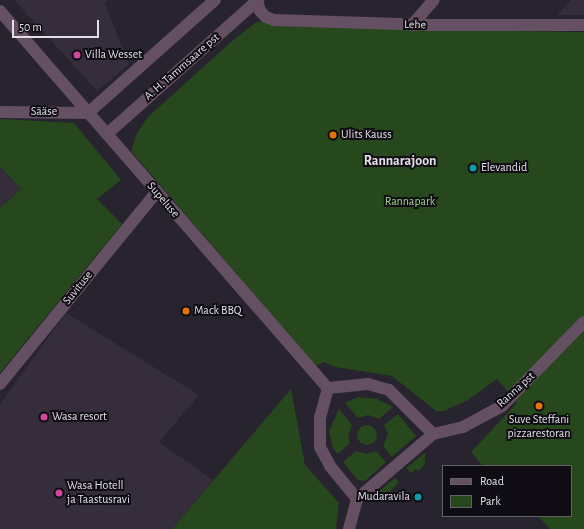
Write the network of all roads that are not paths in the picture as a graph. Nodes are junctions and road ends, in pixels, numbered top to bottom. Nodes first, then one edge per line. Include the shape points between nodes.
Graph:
1 (214, 0) edge
2 (258, 0) edge
3 (434, 0) edge
4 (0, 11) edge
5 (412, 25) junction
6 (584, 25) edge
7 (0, 112) edge
8 (88, 113) junction
9 (107, 134) junction
10 (156, 193) junction
11 (584, 322) edge
12 (0, 384) edge
13 (328, 388) junction
14 (433, 434) junction
15 (357, 499) junction
16 (349, 529) edge

1 - 8 street
2 - 5 street, Lehe via 260,11 274,20
2 - 9 street, A. H. Tammsaare pst
3 - 5 street
4 - 8 street, Supeluse
5 - 6 street, Lehe
7 - 8 street, Sääse
8 - 9 street, Supeluse
9 - 10 street, Supeluse
10 - 12 street, Suvituse
10 - 13 street, Supeluse via 261,309
11 - 14 street, Ranna pst via 502,406 463,427
13 - 14 street via 368,384 389,390
13 - 15 street via 320,417 320,447 330,466
14 - 15 street
15 - 16 street

